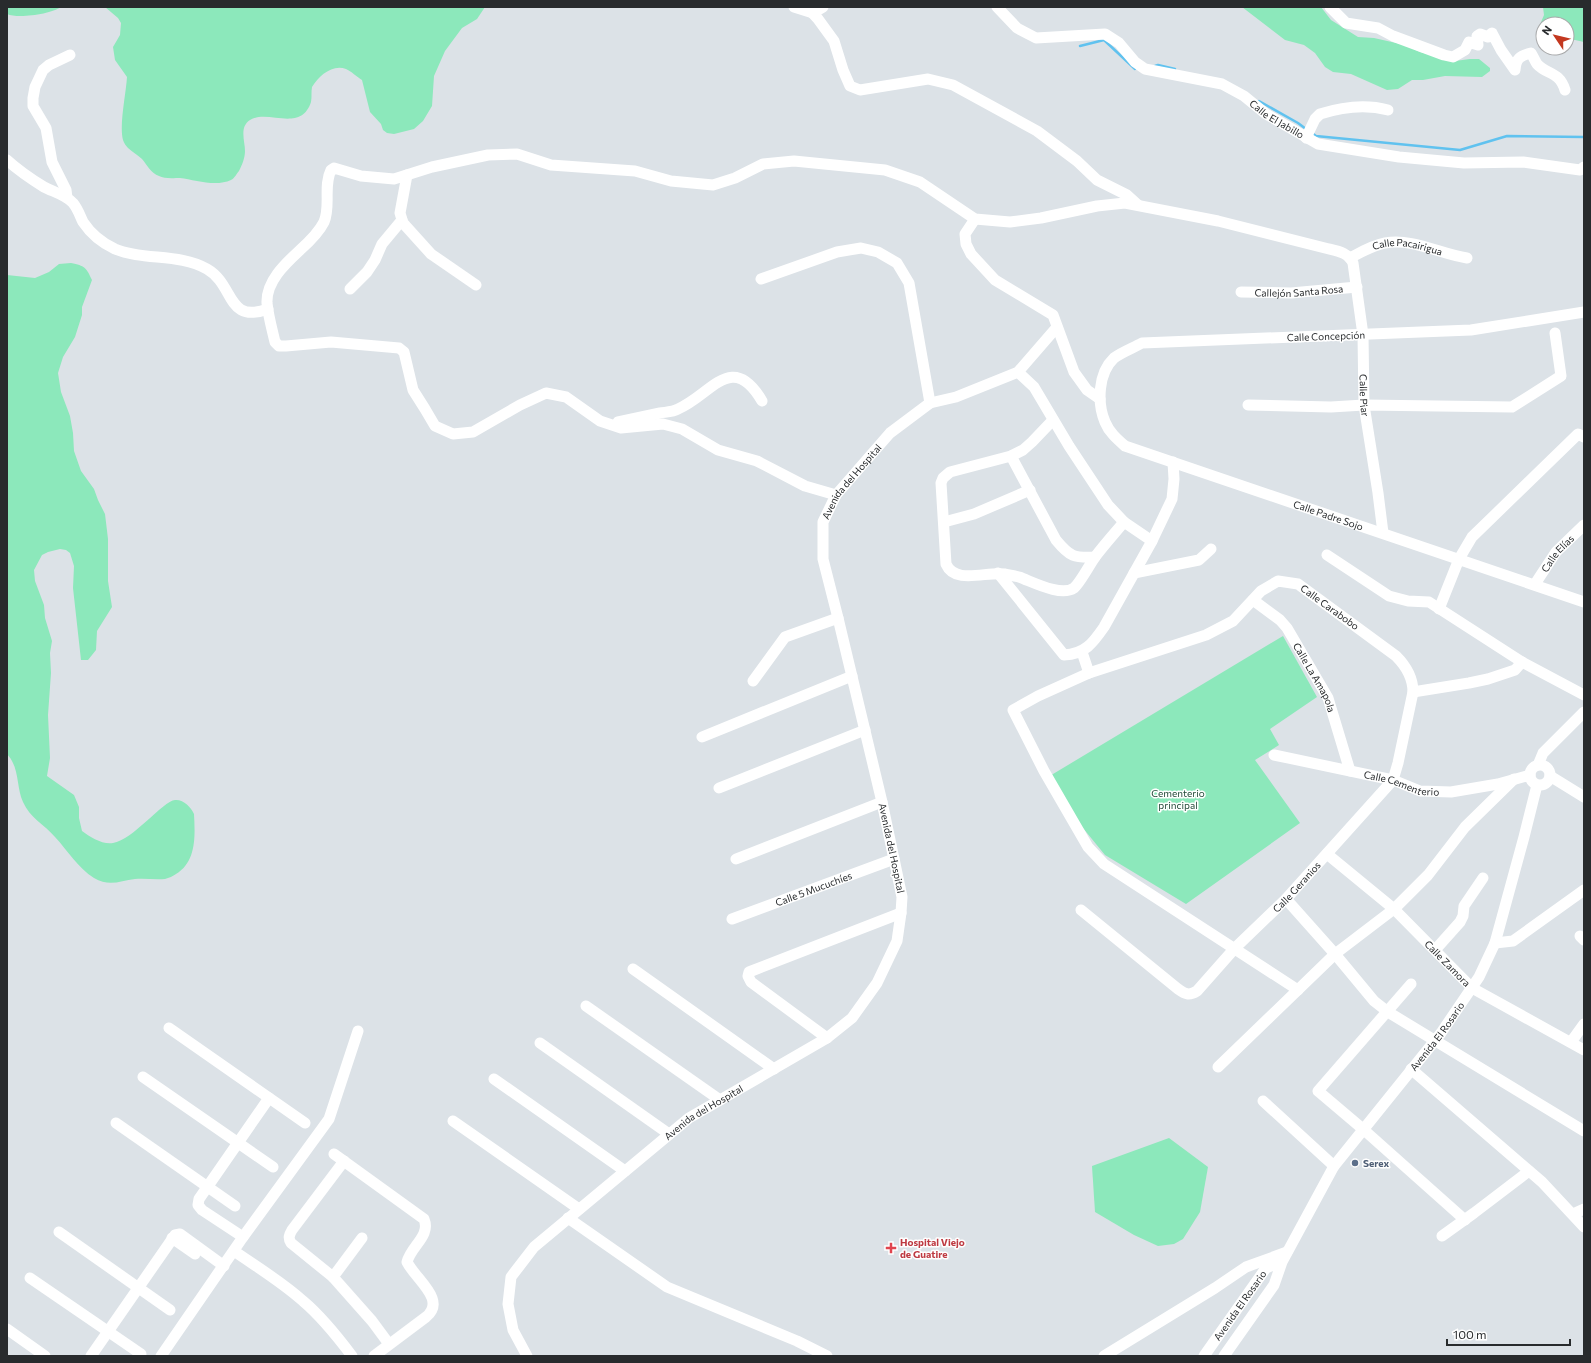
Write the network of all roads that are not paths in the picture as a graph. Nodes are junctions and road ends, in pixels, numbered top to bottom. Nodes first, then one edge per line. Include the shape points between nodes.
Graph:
1 (794, 7) edge
2 (824, 7) edge
3 (998, 7) edge
4 (1330, 7) edge
5 (810, 10) edge
6 (70, 55) dead end
7 (1565, 90) dead end
8 (1388, 110) dead end
9 (1308, 133) junction
10 (7, 160) edge
11 (1584, 167) edge
12 (407, 175) junction
13 (67, 198) junction
14 (1139, 205) junction
15 (975, 219) junction
16 (402, 220) junction
17 (1350, 258) junction
18 (1467, 258) dead end
19 (761, 279) dead end
20 (476, 285) dead end
21 (1356, 287) junction
22 (350, 288) dead end
23 (1241, 292) dead end
24 (268, 308) junction
25 (1584, 312) edge
26 (1057, 327) junction
27 (1556, 333) dead end
28 (1363, 335) junction
29 (1018, 372) junction
30 (1100, 399) junction
31 (762, 401) dead end
32 (930, 403) junction
33 (1248, 405) dead end
34 (1364, 405) junction
35 (1053, 420) junction
36 (610, 424) junction
37 (1581, 436) edge
38 (1012, 456) junction
39 (1173, 462) junction
40 (1030, 490) junction
41 (836, 495) junction
42 (944, 522) junction
43 (1124, 522) junction
44 (1584, 525) edge
45 (1383, 533) junction
46 (1152, 541) junction
47 (1211, 549) dead end
48 (1327, 555) dead end
49 (1095, 557) junction
50 (1460, 559) junction
51 (998, 573) junction
52 (1134, 573) junction
53 (1535, 584) junction
54 (1253, 600) junction
55 (1584, 602) edge
56 (1439, 609) junction
57 (838, 618) junction
58 (1082, 652) junction
59 (1522, 662) junction
60 (1089, 673) junction
61 (852, 676) junction
62 (753, 682) dead end
63 (1413, 692) junction
64 (1584, 695) edge
65 (1584, 712) edge
66 (865, 730) junction
67 (702, 736) dead end
68 (1274, 755) dead end
69 (1538, 765) junction
70 (1350, 771) junction
71 (1550, 776) junction
72 (1514, 779) junction
73 (1393, 780) junction
74 (1534, 780) junction
75 (719, 788) dead end
76 (1584, 796) edge
77 (882, 802) junction
78 (1327, 854) junction
79 (736, 859) dead end
80 (894, 859) junction
81 (1483, 878) dead end
82 (1584, 890) edge
83 (1286, 899) junction
84 (1394, 909) junction
85 (1081, 910) dead end
86 (901, 913) junction
87 (732, 919) dead end
88 (1494, 943) junction
89 (1235, 948) junction
90 (1435, 950) junction
91 (1335, 954) junction
92 (633, 969) dead end
93 (1411, 984) dead end
94 (1472, 988) junction
95 (1298, 990) junction
96 (586, 1006) dead end
97 (1388, 1012) junction
98 (1584, 1024) edge
99 (169, 1028) dead end
100 (358, 1031) dead end
101 (827, 1038) junction
102 (1435, 1040) junction
103 (1571, 1042) junction
104 (540, 1043) dead end
105 (1584, 1050) edge
106 (1218, 1067) dead end
107 (774, 1069) junction
108 (1411, 1069) junction
109 (143, 1077) dead end
110 (494, 1079) dead end
111 (269, 1098) junction
112 (720, 1100) junction
113 (1263, 1101) dead end
114 (453, 1121) dead end
115 (116, 1123) dead end
116 (305, 1123) dead end
117 (1364, 1130) junction
118 (1584, 1131) edge
119 (669, 1134) junction
120 (237, 1143) junction
121 (334, 1154) dead end
122 (344, 1161) junction
123 (1334, 1166) junction
124 (273, 1167) dead end
125 (625, 1171) junction
126 (1529, 1171) junction
127 (207, 1186) junction
128 (235, 1206) dead end
129 (579, 1209) junction
130 (1584, 1209) edge
131 (1573, 1214) junction
132 (568, 1218) junction
133 (1465, 1220) junction
134 (1584, 1227) edge
135 (59, 1232) dead end
136 (1442, 1236) dead end
137 (243, 1237) junction
138 (362, 1238) dead end
139 (234, 1251) junction
140 (1285, 1257) junction
141 (222, 1268) junction
142 (333, 1277) junction
143 (30, 1278) dead end
144 (138, 1288) junction
145 (170, 1310) dead end
146 (7, 1329) edge
147 (108, 1332) junction
148 (389, 1344) junction
149 (141, 1354) dead end
150 (45, 1356) edge
151 (91, 1356) edge
152 (161, 1356) edge
153 (352, 1356) edge
154 (374, 1356) edge
155 (527, 1356) edge
156 (827, 1356) edge
157 (1104, 1356) edge
158 (1204, 1356) edge
159 (1224, 1356) edge

1 - 5 street
2 - 5 street
3 - 9 street, Calle El Jabillo via 1017,28 1036,38 1105,34 1119,43 1135,62 1145,68 1222,84 1244,96 1266,114
4 - 7 street via 1346,23 1378,28 1393,36 1453,57 1465,50 1468,42 1478,45 1477,36 1480,34 1488,36 1492,33 1515,70 1516,63 1522,56 1531,53 1538,65 1556,75
5 - 14 street via 834,41 850,86 860,90 928,79 952,86 1037,131 1077,161 1097,180 1127,195
6 - 13 street via 43,70 33,98 33,106 46,128 52,162
8 - 9 street via 1364,106 1325,112 1320,114
9 - 11 street, Calle El Jabillo via 1318,144 1400,157 1464,163 1523,162 1580,170
10 - 13 street via 42,186
12 - 15 street via 432,167 488,156 517,154 551,165 636,171 671,181 713,185 735,178 763,164 794,161 885,170 920,182
12 - 16 street via 400,213
12 - 24 street via 394,179 361,176 334,168 331,170 324,222 277,275 268,296
13 - 24 street via 88,228 108,245 129,253 172,259 204,268 222,282 232,301 241,310 250,313
14 - 15 street via 1125,203 1097,206 1010,222
14 - 17 street via 1218,221 1341,252
15 - 26 street via 965,234 971,254 995,280 1053,315
16 - 20 street via 431,254
16 - 22 street via 382,244 367,272
17 - 18 street, Calle Pacairigua via 1376,245 1396,242 1411,243 1448,255
17 - 21 street, Calle Piar
19 - 32 street via 837,252 861,248 878,252 897,263 909,283
21 - 23 street, Callejón Santa Rosa via 1291,293
21 - 28 street, Calle Piar
24 - 36 street via 275,342 279,346 331,342 399,348 404,352 413,390 435,426 453,434 473,432 546,393 566,397 600,421
25 - 28 street, Calle Concepción via 1471,330
26 - 29 street, Avenida del Hospital
26 - 30 street via 1074,372 1087,390
27 - 34 street via 1562,376 1512,406
28 - 30 street, Calle Concepción via 1142,343 1114,358 1103,375
28 - 34 street, Calle Piar
29 - 32 street, Avenida del Hospital via 956,397
29 - 35 street via 1034,387
30 - 39 street, Calle Padre Sojo via 1105,422 1113,435 1125,446
31 - 36 street via 755,389 744,380 729,376 677,410
32 - 41 street, Avenida del Hospital via 890,432
33 - 34 street
34 - 45 street, Calle Piar
35 - 38 street via 1023,450
35 - 43 street via 1108,506
36 - 41 street via 621,428 663,424 682,429 718,450 757,461 805,486
37 - 50 street via 1472,537
38 - 40 street
38 - 42 street via 946,474 940,483
39 - 45 street, Calle Padre Sojo
39 - 46 street via 1172,498
40 - 42 street via 974,514
40 - 49 street via 1056,540 1065,551 1078,558
41 - 57 street, Avenida del Hospital via 823,522 823,559
42 - 51 street via 948,569 954,573 969,575
43 - 46 street
43 - 49 street
44 - 53 street, Calle Elías via 1556,552
45 - 50 street, Calle Padre Sojo
46 - 52 street
47 - 52 street via 1198,560
48 - 56 street via 1389,596 1429,602
49 - 51 street via 1074,588 1065,591
50 - 53 street, Calle Padre Sojo
50 - 56 street
51 - 58 street via 1064,654
52 - 58 street via 1099,635
53 - 55 street, Calle Padre Sojo
54 - 60 street, Calle Carabobo via 1233,621 1206,635
54 - 63 street, Calle Carabobo via 1261,591 1278,581 1298,584 1396,656 1408,670
54 - 70 street, Calle La Amapola via 1287,628 1328,698
56 - 59 street
57 - 61 street, Avenida del Hospital
57 - 62 street via 785,637
58 - 60 street
59 - 63 street via 1515,670 1488,679
59 - 64 street
60 - 89 street, Calle Carabobo via 1013,710 1044,771 1088,847 1104,864
61 - 66 street, Avenida del Hospital
61 - 67 street
63 - 73 street, Calle Carabobo
65 - 69 street, Avenida El Rosario via 1543,753
66 - 75 street
66 - 77 street, Avenida del Hospital
68 - 70 street, Calle Cementerio
69 - 71 street via 1547,768
69 - 74 street, Avenida El Rosario via 1533,768
70 - 73 street, Calle Cementerio
71 - 74 street via 1545,784
71 - 76 street
72 - 73 street, Calle Cementerio via 1451,792 1420,791
72 - 74 street, Calle Cementerio
72 - 84 street via 1465,827 1428,875
73 - 78 street, Calle Geranios
74 - 88 street, Avenida El Rosario via 1524,837
77 - 79 street
77 - 80 street, Avenida del Hospital
78 - 83 street, Calle Geranios
78 - 84 street, Calle Zamora
80 - 86 street, Avenida del Hospital via 902,897
80 - 87 street, Calle 5 Mucuchíes
81 - 90 street via 1464,906 1460,922
82 - 88 street via 1513,941
83 - 89 street, Calle Geranios
83 - 91 street
84 - 90 street, Calle Zamora
84 - 91 street
85 - 89 street, Calle Geranios via 1185,994 1192,995 1197,991
86 - 101 street, Avenida del Hospital via 897,941 877,983 852,1018
86 - 101 street via 749,972 751,982
88 - 94 street, Avenida El Rosario
89 - 95 street
90 - 94 street, Calle Zamora
91 - 95 street
91 - 97 street via 1374,1001
92 - 107 street
93 - 97 street
94 - 102 street, Avenida El Rosario
94 - 103 street, Calle Zamora
95 - 106 street
96 - 112 street
97 - 102 street
97 - 117 street via 1318,1092
98 - 103 street
99 - 111 street
100 - 137 street via 329,1119
101 - 107 street, Avenida del Hospital
102 - 108 street, Avenida El Rosario
102 - 118 street
103 - 105 street, Calle Zamora
104 - 119 street
107 - 112 street, Avenida del Hospital
108 - 117 street, Avenida El Rosario
108 - 126 street
109 - 120 street
110 - 125 street
111 - 116 street
111 - 120 street
112 - 119 street, Avenida del Hospital via 689,1118
113 - 123 street
114 - 129 street
115 - 127 street
117 - 123 street, Avenida El Rosario
117 - 133 street
119 - 125 street, Avenida del Hospital
120 - 124 street
120 - 127 street
121 - 122 street
122 - 142 street via 289,1236 291,1243
122 - 148 street via 424,1219 426,1224 425,1233 412,1250 407,1262 434,1300 434,1306 430,1314
123 - 140 street, Avenida El Rosario
125 - 129 street, Avenida del Hospital
126 - 131 street
126 - 133 street
127 - 128 street
127 - 137 street via 198,1205
129 - 132 street, Avenida del Hospital
130 - 131 street
131 - 134 street
132 - 155 street, Avenida del Hospital via 534,1247 511,1277 508,1304 513,1330
132 - 156 street via 667,1287
133 - 136 street
135 - 144 street
137 - 139 street
138 - 142 street
139 - 141 street
139 - 153 street via 304,1301
140 - 157 street via 1246,1267
140 - 158 street, Avenida El Rosario via 1266,1268
140 - 159 street, Avenida El Rosario via 1274,1285
141 - 144 street via 172,1238
141 - 152 street
142 - 148 street
143 - 147 street
144 - 145 street
144 - 147 street
146 - 150 street
147 - 149 street
147 - 151 street
148 - 154 street

